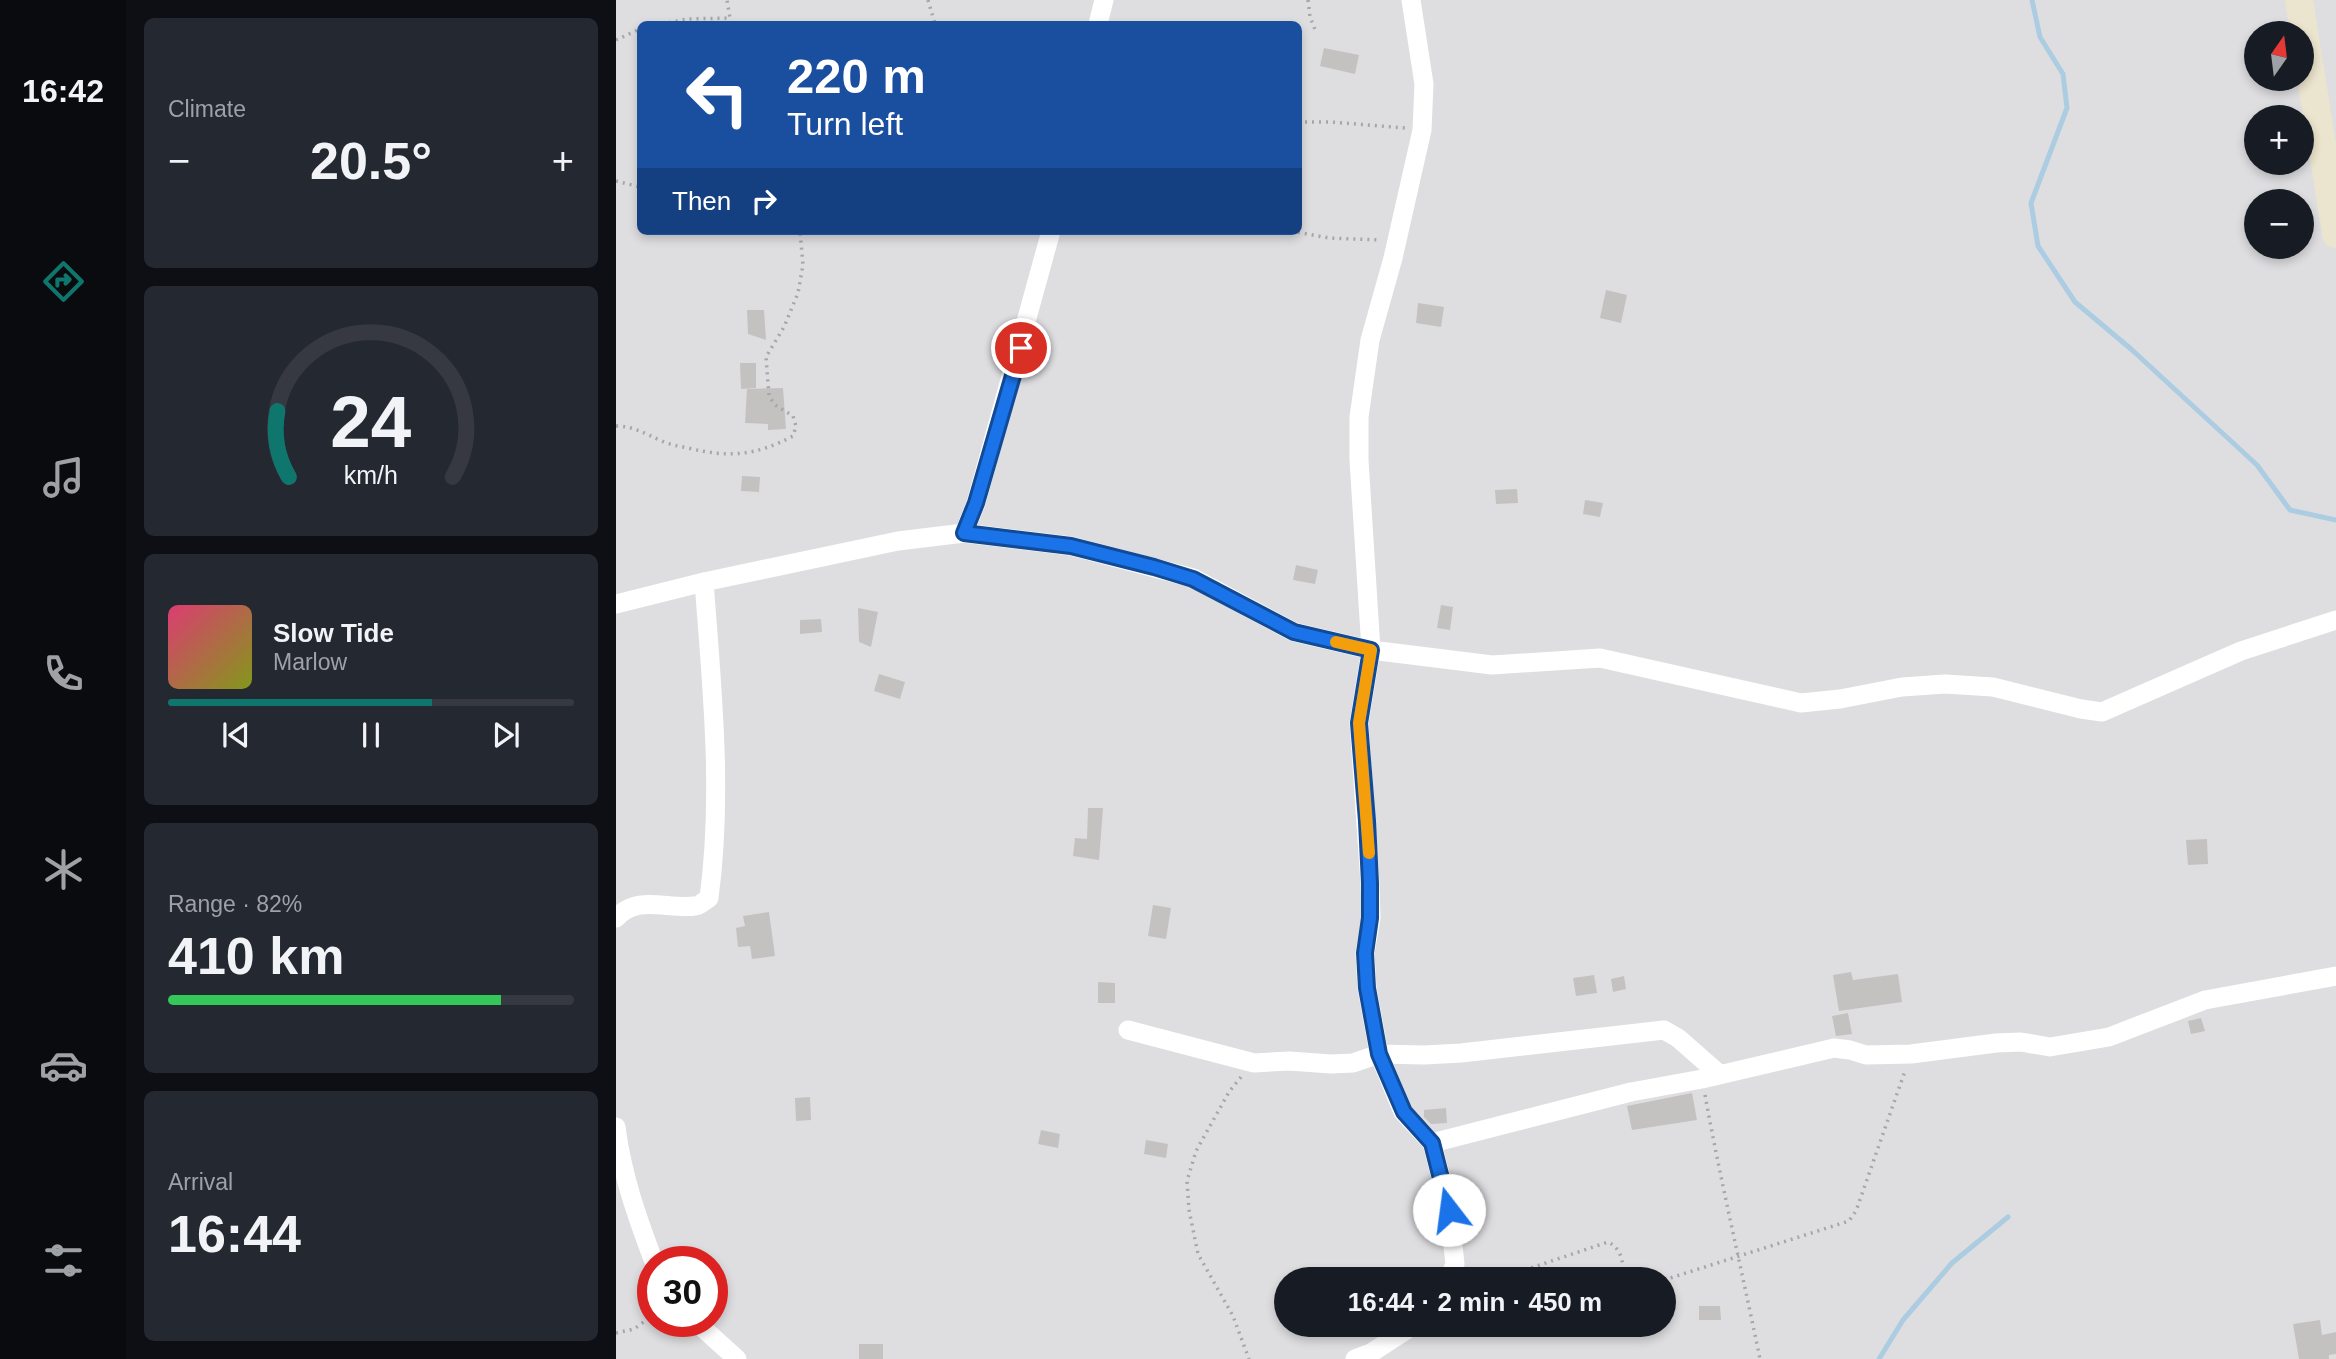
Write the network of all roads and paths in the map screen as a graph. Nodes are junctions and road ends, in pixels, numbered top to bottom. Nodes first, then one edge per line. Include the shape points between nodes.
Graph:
1 (727, 0) edge
2 (928, 0) edge
3 (1104, 0) edge
4 (1308, 0) edge
5 (1411, 0) edge
6 (2299, 0) edge
7 (730, 18) junction
8 (677, 21) edge
9 (732, 21) edge
10 (934, 21) edge
11 (1099, 21) edge
12 (637, 30) edge
13 (1316, 32) dead end
14 (616, 40) edge
15 (1302, 122) edge
16 (1422, 130) junction
17 (616, 181) edge
18 (637, 186) edge
19 (1302, 233) edge
20 (2336, 234) edge
21 (800, 235) edge
22 (1050, 235) edge
23 (1397, 241) junction
24 (616, 426) edge
25 (964, 533) junction
26 (704, 582) junction
27 (616, 604) edge
28 (2336, 620) edge
29 (1371, 650) junction
30 (616, 918) edge
31 (2336, 976) edge
32 (1128, 1030) dead end
33 (1379, 1054) junction
34 (1911, 1054) junction
35 (1254, 1063) junction
36 (1711, 1077) junction
37 (616, 1127) edge
38 (1432, 1143) junction
39 (648, 1246) edge
40 (1740, 1257) junction
41 (1454, 1267) edge
42 (1534, 1267) edge
43 (1623, 1267) edge
44 (1676, 1276) edge
45 (637, 1327) edge
46 (616, 1333) edge
47 (713, 1337) edge
48 (1396, 1337) edge
49 (737, 1359) edge
50 (1249, 1359) edge
51 (1355, 1359) edge
52 (1760, 1359) edge

1 - 7 path
2 - 10 path
3 - 11 street
4 - 13 path
5 - 16 street via 1424,83
6 - 20 street
7 - 8 path
7 - 9 path
12 - 14 path
15 - 16 path
16 - 23 street
17 - 18 path
19 - 23 path
21 - 24 path via 803,265 798,293 766,356 769,396 793,416 793,436 750,454 727,456 664,442 630,426
22 - 25 street
23 - 29 street via 1370,340 1359,417
25 - 26 street via 898,541
25 - 29 street via 1071,546 1193,579 1294,632
26 - 27 street
26 - 30 street via 715,724 709,898 697,906 650,903 629,907
28 - 29 street via 2241,651 2102,712 1993,687 1945,684 1801,703 1600,658 1493,665
29 - 33 street via 1359,723 1370,895 1367,988
31 - 34 street via 2205,1000 2109,1037 2049,1047 1996,1043
32 - 35 street
33 - 35 street via 1353,1063
33 - 36 street via 1461,1053 1664,1030 1678,1038
33 - 38 street via 1404,1112
34 - 36 street via 1866,1055 1834,1048
34 - 40 path via 1849,1222
35 - 50 path via 1229,1092 1196,1151 1186,1181 1198,1255 1233,1316
36 - 38 street via 1631,1092
36 - 40 path via 1722,1188
37 - 39 street via 630,1196
38 - 41 street via 1449,1210
40 - 44 path
40 - 52 path
42 - 43 path via 1608,1242 1616,1245
45 - 46 path
47 - 49 street
48 - 51 street

